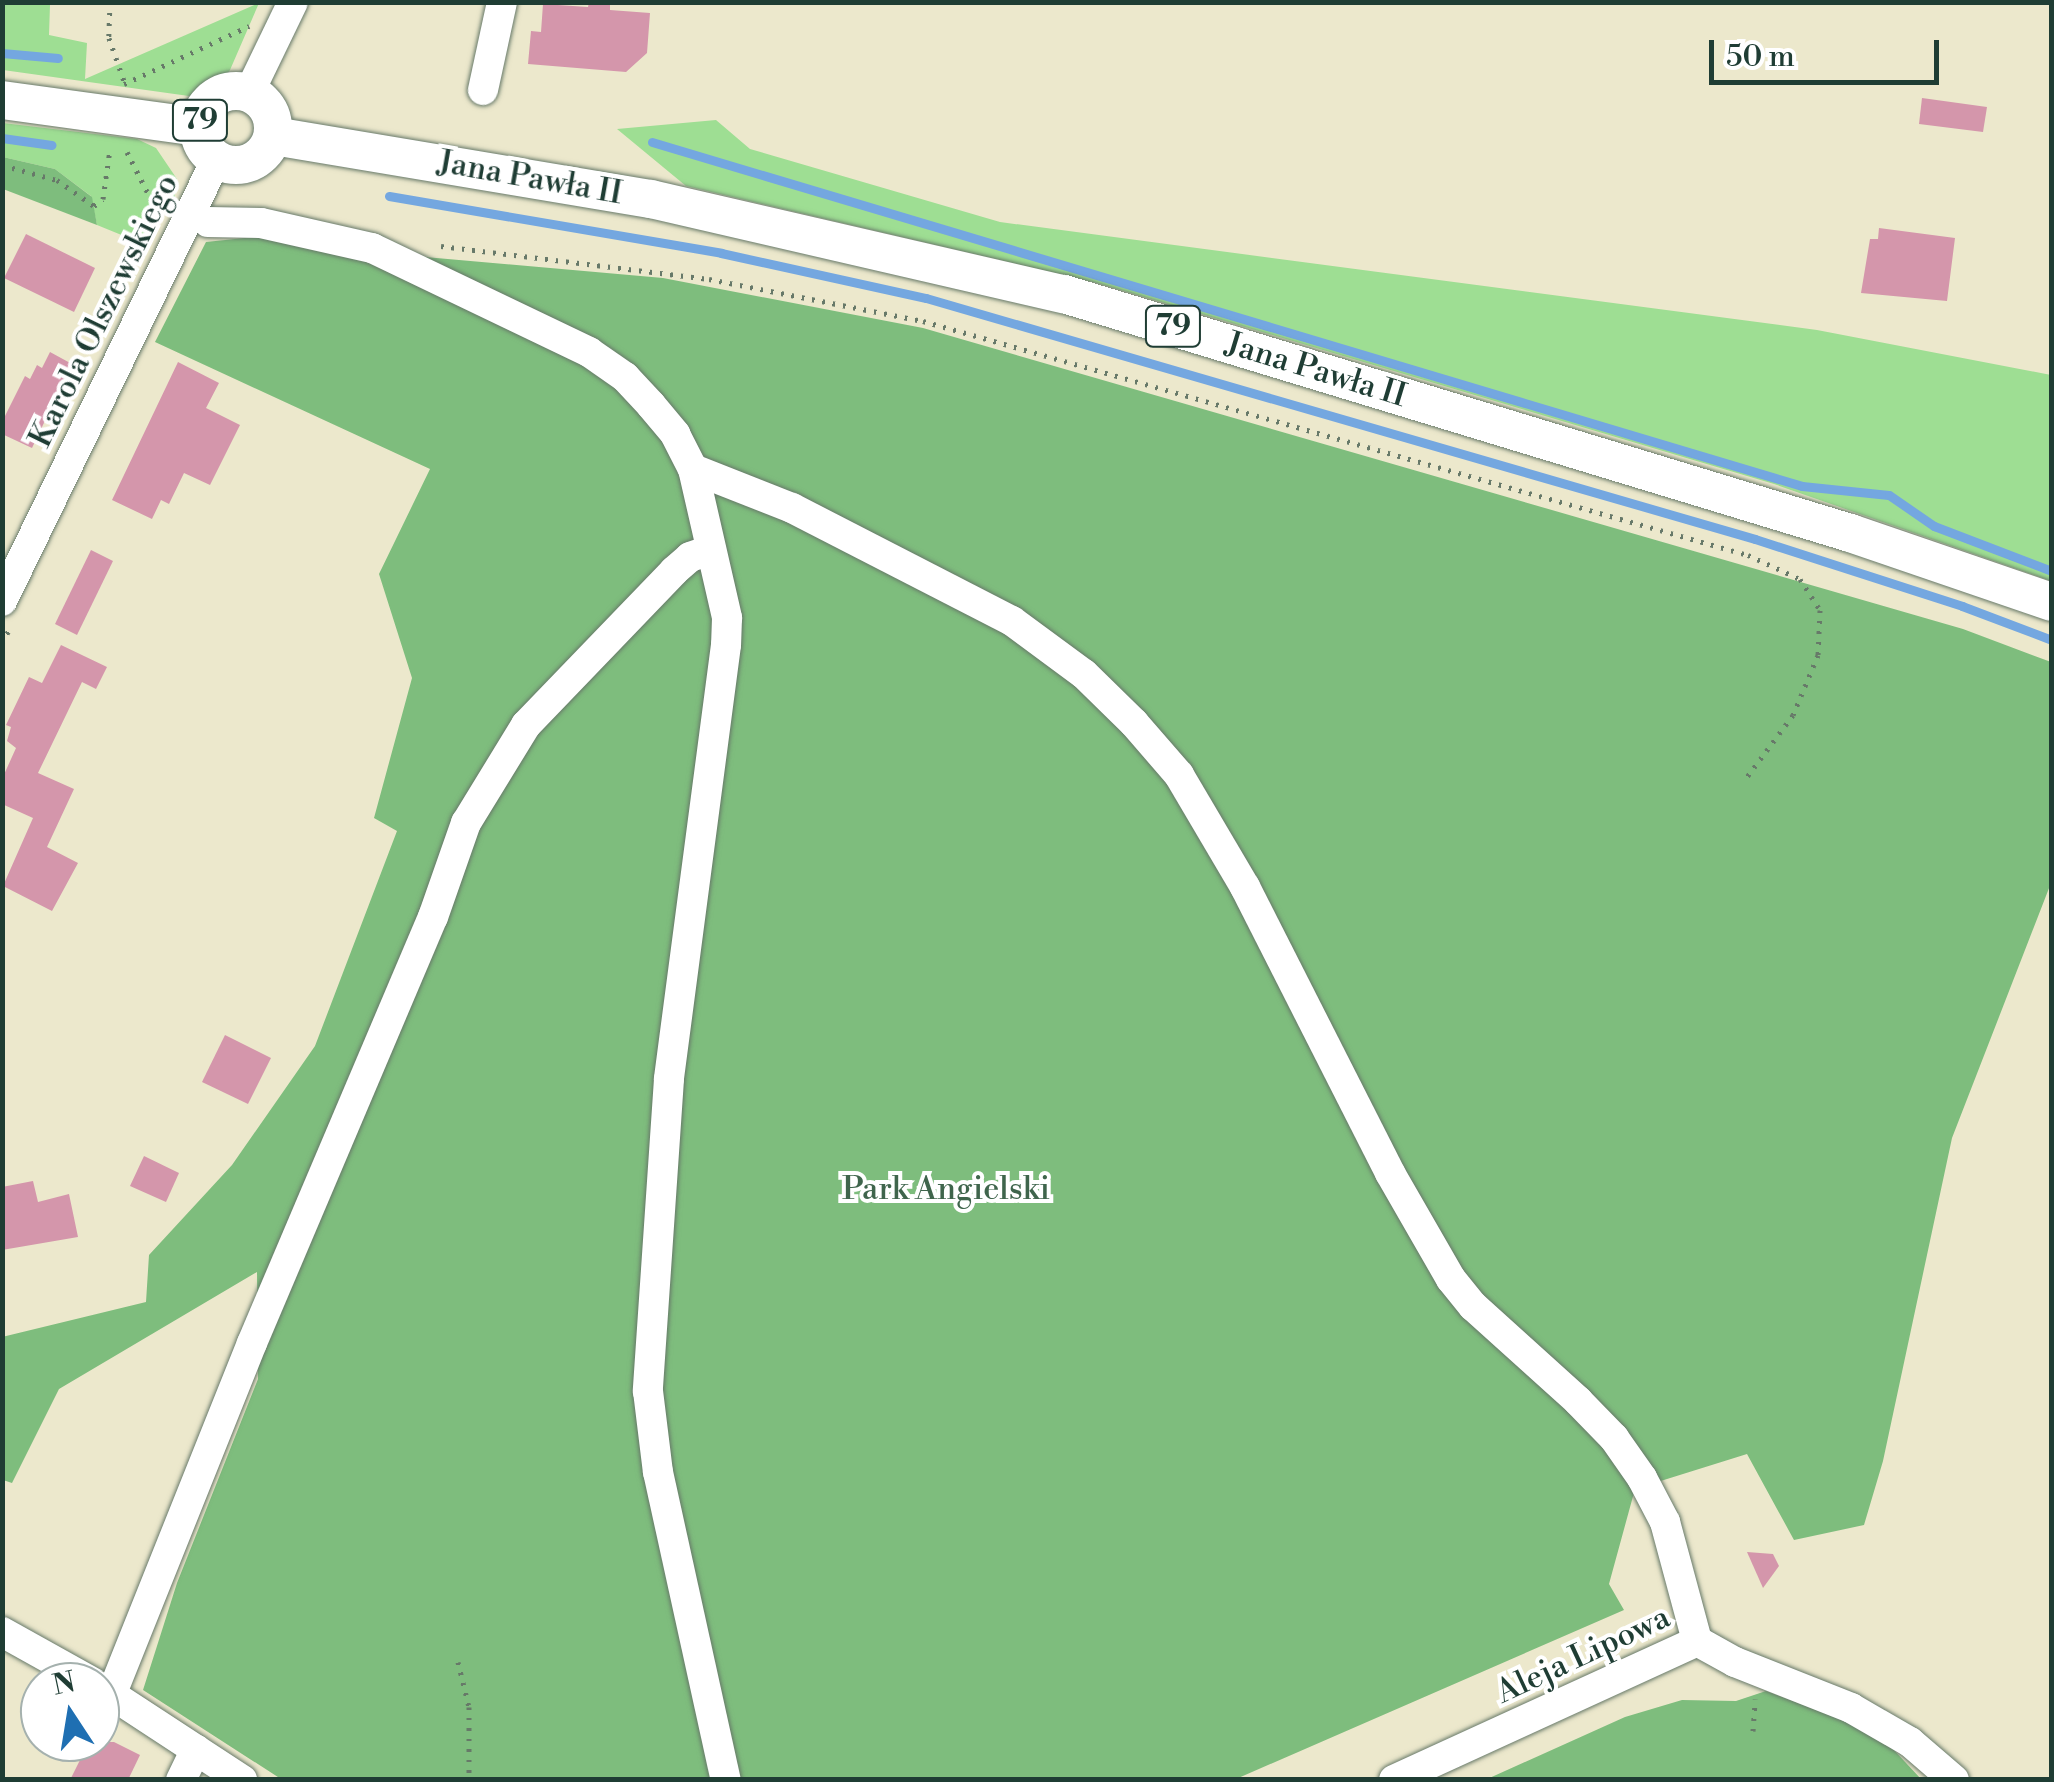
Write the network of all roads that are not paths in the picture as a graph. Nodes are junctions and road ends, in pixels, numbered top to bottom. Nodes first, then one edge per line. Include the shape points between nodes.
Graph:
1 (293, 2) edge
2 (502, 2) edge
3 (483, 90) dead end
4 (249, 93) junction
5 (2, 100) edge
6 (198, 126) junction
7 (272, 136) junction
8 (216, 160) junction
9 (208, 222) dead end
10 (693, 469) junction
11 (710, 550) junction
12 (2, 600) edge
13 (2052, 602) edge
14 (2, 1632) edge
15 (1697, 1640) junction
16 (56, 1662) edge
17 (112, 1662) edge
18 (120, 1699) edge
19 (196, 1749) junction
20 (180, 1780) edge
21 (242, 1780) edge
22 (726, 1780) edge
23 (1394, 1780) edge
24 (1954, 1780) edge

1 - 4 street
2 - 3 street
4 - 6 main road, 79 via 221,93
4 - 7 main road, 79 via 266,106
5 - 6 main road, 79
6 - 8 main road, 79 via 202,146
7 - 8 main road, 79 via 263,154 246,165
7 - 13 main road, Jana Pawła II / 79 via 651,200 1034,286 1832,527
8 - 12 street, Karola Olszewskiego
9 - 10 street via 261,223 372,248 589,352 625,376 651,405
10 - 11 street
10 - 15 street via 792,508 1012,621 1084,674 1146,736 1179,776 1245,887 1440,1263 1473,1306 1614,1438 1642,1478 1665,1522
11 - 17 street via 674,571 526,725 466,823 433,917
11 - 22 street via 727,618 726,645 669,1078 648,1391 658,1472
14 - 16 street
15 - 23 street, Aleja Lipowa
15 - 24 street, Aleja Lipowa via 1851,1708 1910,1742
18 - 19 street
19 - 20 street
19 - 21 street

